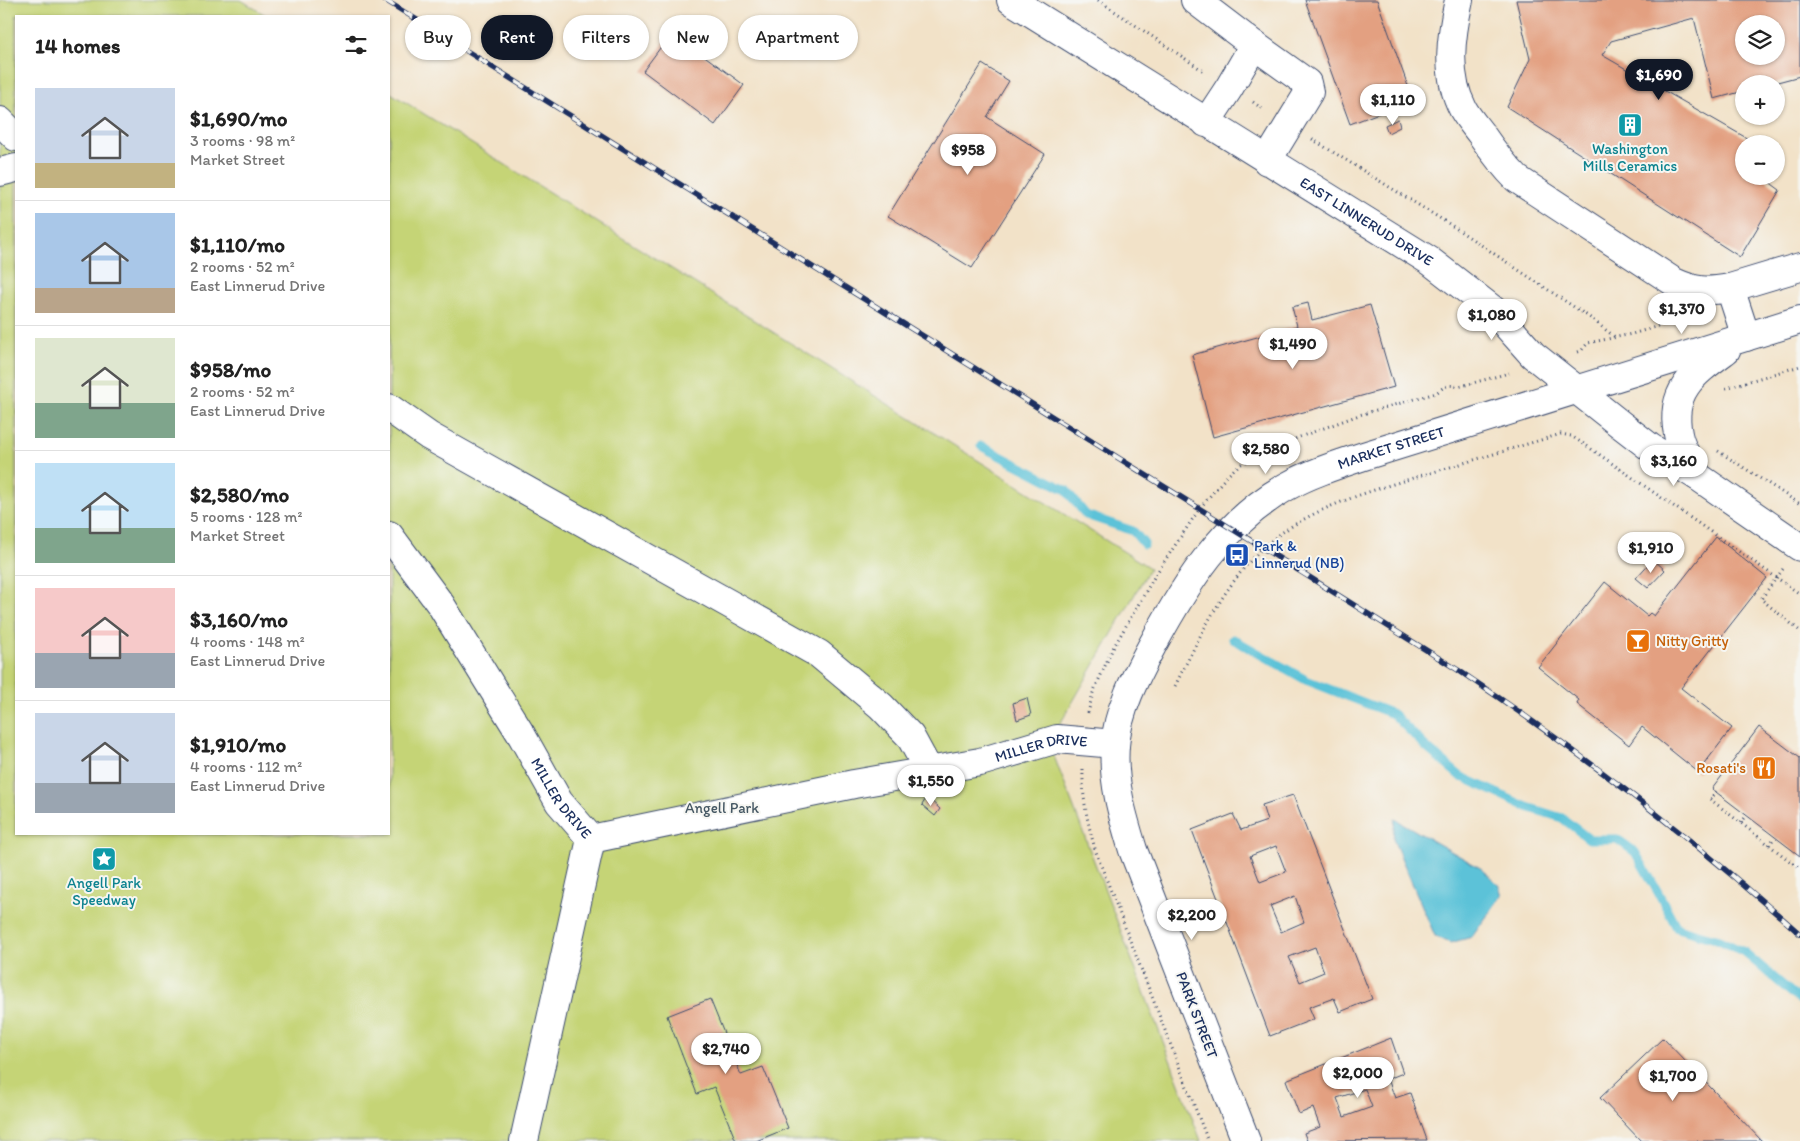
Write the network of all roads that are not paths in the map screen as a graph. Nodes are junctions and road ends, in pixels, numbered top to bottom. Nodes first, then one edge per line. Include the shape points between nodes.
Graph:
1 (1010, 0) edge
2 (1195, 0) edge
3 (1459, 0) edge
4 (1254, 45) junction
5 (0, 121) edge
6 (1206, 123) junction
7 (15, 136) edge
8 (1267, 161) junction
9 (15, 168) edge
10 (0, 172) edge
11 (1800, 267) edge
12 (1730, 288) junction
13 (1800, 320) edge
14 (1742, 338) junction
15 (1576, 390) junction
16 (390, 409) edge
17 (1697, 476) junction
18 (390, 536) edge
19 (1800, 546) edge
20 (1115, 744) junction
21 (929, 770) junction
22 (592, 839) junction
23 (524, 1141) edge
24 (1246, 1141) edge

1 - 6 street, EAST LINNERUD DRIVE
2 - 4 street
3 - 12 street via 1450,53 1453,80 1463,109 1517,179 1674,282 1692,290
4 - 6 street
4 - 8 street via 1307,83 1309,92
5 - 7 street
6 - 8 street, EAST LINNERUD DRIVE
8 - 15 street, EAST LINNERUD DRIVE via 1430,261 1492,309 1533,355
9 - 10 street
11 - 12 street
12 - 14 street
13 - 14 street, MARKET STREET
14 - 15 street, MARKET STREET
14 - 17 street via 1697,371 1682,389 1676,416 1678,435
15 - 17 street, EAST LINNERUD DRIVE via 1651,448
15 - 20 street, MARKET STREET via 1333,467 1286,487 1258,507 1232,528 1211,552 1179,600 1123,707
16 - 21 street via 429,436 819,654 881,706 910,736
17 - 19 street, EAST LINNERUD DRIVE
18 - 22 street, MILLER DRIVE via 441,605 560,802
20 - 21 street, MILLER DRIVE via 1057,739 980,762
20 - 24 street, PARK STREET via 1114,761 1121,807 1133,850
21 - 22 street, MILLER DRIVE
22 - 23 street

